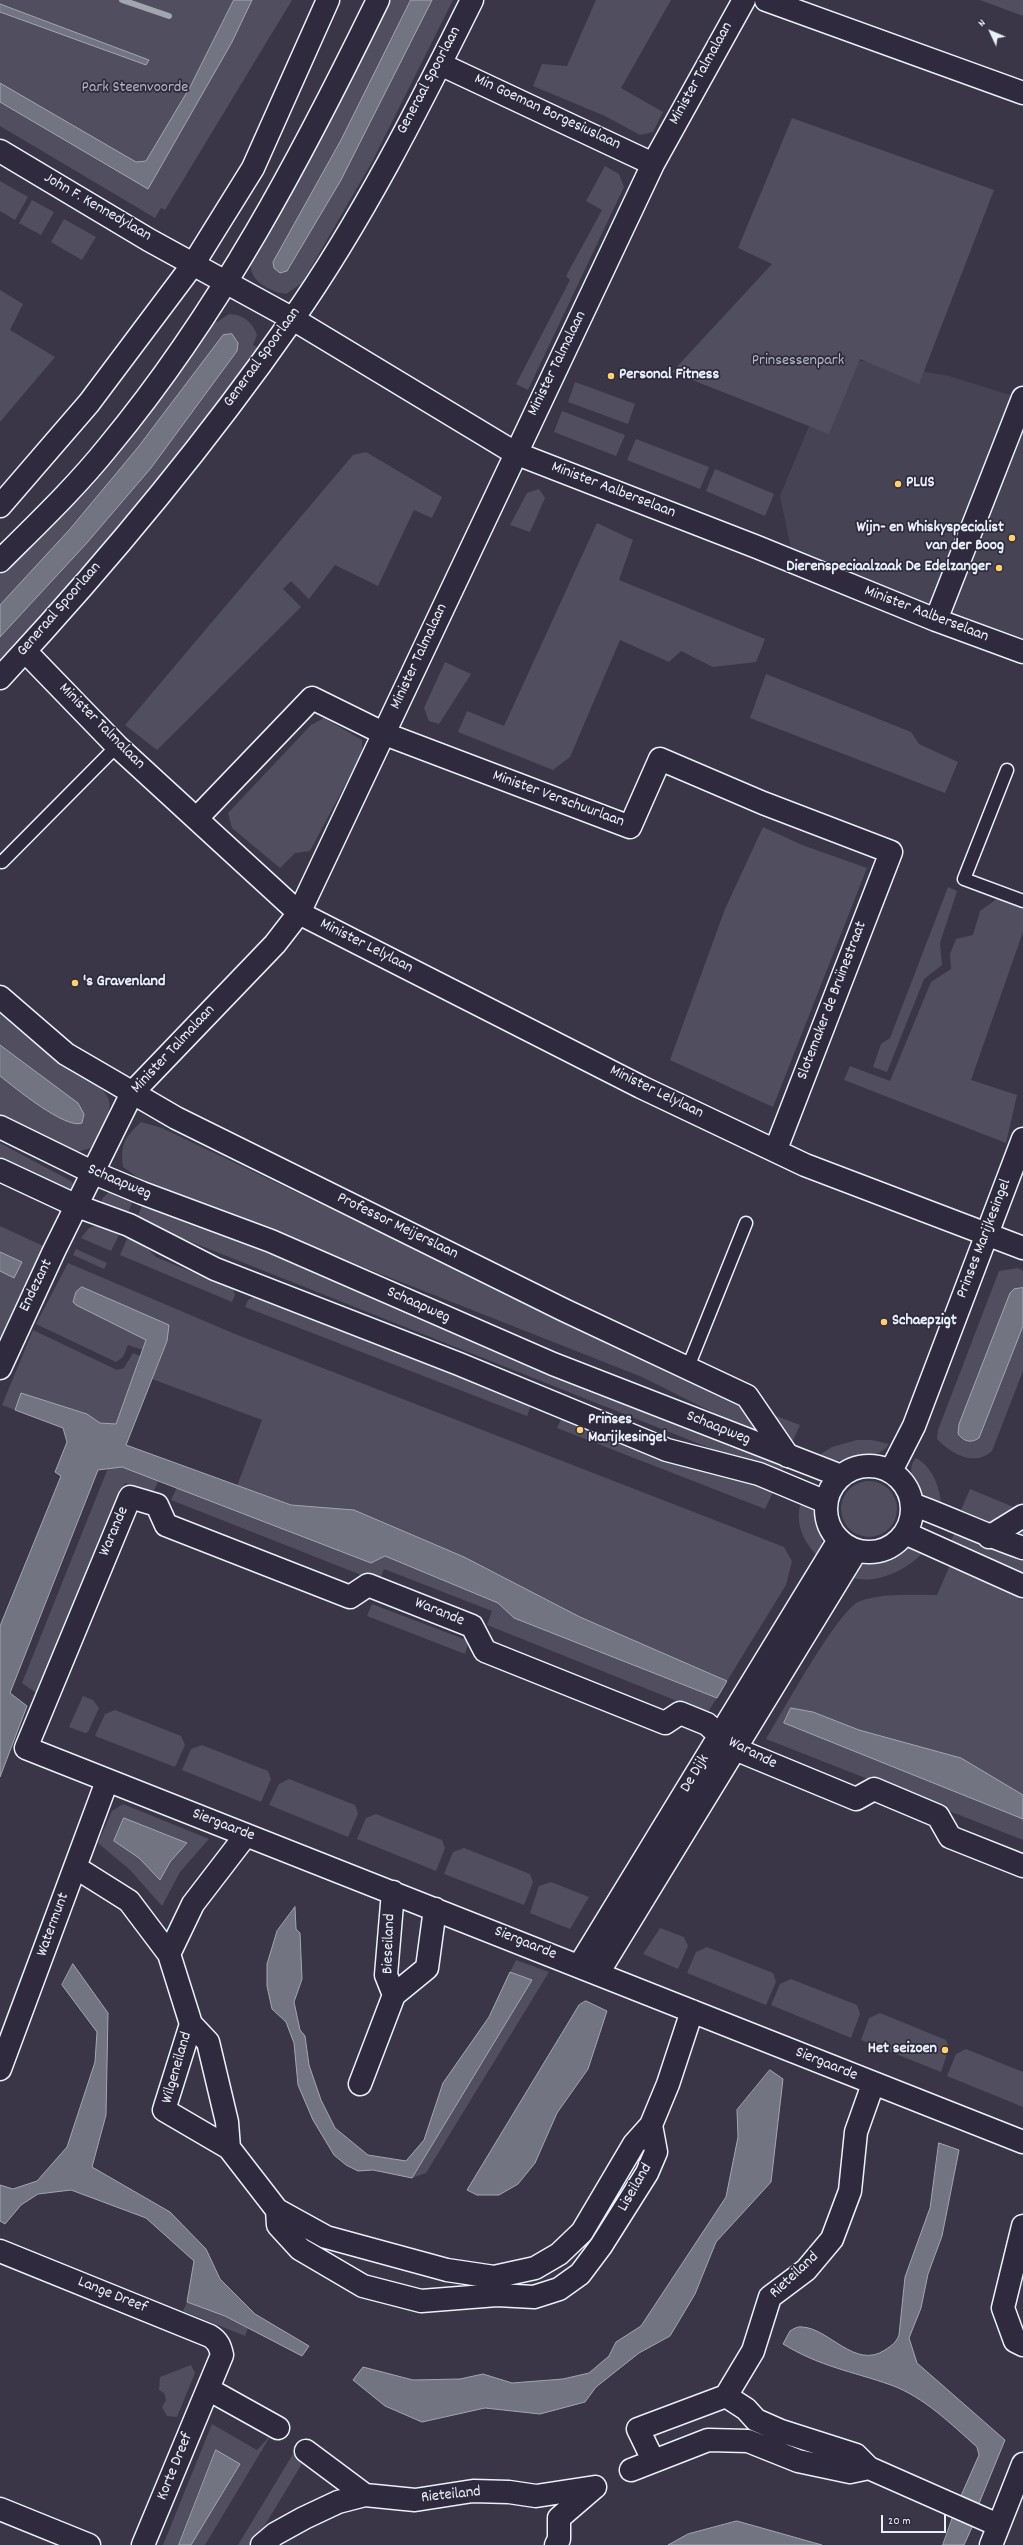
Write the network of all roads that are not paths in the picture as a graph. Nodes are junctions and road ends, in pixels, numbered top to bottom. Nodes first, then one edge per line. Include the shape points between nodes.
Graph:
1 (328, 0) edge
2 (378, 0) edge
3 (472, 0) edge
4 (744, 0) edge
5 (766, 0) edge
6 (440, 64) junction
7 (1023, 92) edge
8 (0, 151) edge
9 (652, 164) junction
10 (194, 263) junction
11 (227, 282) junction
12 (293, 319) junction
13 (1023, 398) edge
14 (515, 453) junction
15 (0, 506) edge
16 (0, 561) edge
17 (936, 620) junction
18 (25, 651) junction
19 (1023, 652) edge
20 (0, 678) edge
21 (385, 734) junction
22 (117, 746) junction
23 (1007, 770) dead end
24 (197, 818) junction
25 (891, 852) joint
26 (2, 862) dead end
27 (1023, 901) edge
28 (299, 913) junction
29 (0, 996) edge
30 (132, 1093) junction
31 (0, 1127) edge
32 (1023, 1139) edge
33 (776, 1149) junction
34 (0, 1170) edge
35 (94, 1173) junction
36 (77, 1206) junction
37 (746, 1223) dead end
38 (986, 1234) junction
39 (1023, 1248) edge
40 (688, 1367) junction
41 (0, 1368) edge
42 (788, 1456) junction
43 (891, 1471) junction
44 (841, 1476) junction
45 (826, 1502) junction
46 (912, 1504) junction
47 (1023, 1516) edge
48 (905, 1533) junction
49 (989, 1536) junction
50 (847, 1545) junction
51 (1023, 1548) edge
52 (1023, 1586) edge
53 (727, 1742) junction
54 (26, 1748) joint
55 (107, 1781) junction
56 (246, 1835) junction
57 (1023, 1866) edge
58 (75, 1867) junction
59 (393, 1892) junction
60 (435, 1909) junction
61 (168, 1954) junction
62 (589, 1970) junction
63 (394, 1995) junction
64 (692, 2011) junction
65 (191, 2024) junction
66 (0, 2069) edge
67 (360, 2084) dead end
68 (873, 2084) junction
69 (651, 2125) junction
70 (1023, 2142) edge
71 (229, 2148) junction
72 (277, 2210) junction
73 (1023, 2226) edge
74 (582, 2232) junction
75 (601, 2246) junction
76 (0, 2251) edge
77 (401, 2257) joint
78 (496, 2286) junction
79 (383, 2292) joint
80 (1023, 2345) edge
81 (220, 2346) joint
82 (208, 2389) junction
83 (726, 2396) junction
84 (756, 2420) junction
85 (278, 2428) dead end
86 (748, 2440) junction
87 (306, 2451) dead end
88 (653, 2460) junction
89 (1023, 2464) edge
90 (869, 2468) junction
91 (631, 2470) dead end
92 (365, 2495) junction
93 (536, 2496) junction
94 (0, 2509) edge
95 (559, 2518) junction
96 (998, 2525) junction
97 (89, 2545) edge
98 (144, 2545) edge
99 (262, 2545) edge
100 (556, 2545) edge
101 (991, 2545) edge

1 - 10 street via 253,168
2 - 11 street via 327,105
3 - 6 street, Generaal Spoorlaan
4 - 9 street, Minister Talmalaan
5 - 7 street
6 - 9 street, Min Goeman Borgesiuslaan
6 - 12 street, Generaal Spoorlaan via 363,208
8 - 10 street, John F. Kennedylaan via 149,240
9 - 14 street, Minister Talmalaan
10 - 11 street, John F. Kennedylaan
10 - 15 street via 89,403
11 - 12 street, Minister Aalberselaan
11 - 16 street via 157,384 108,448
12 - 14 street, Minister Aalberselaan
12 - 18 street, Generaal Spoorlaan via 148,510
13 - 17 street
14 - 17 street, Minister Aalberselaan
14 - 21 street, Minister Talmalaan
17 - 19 street, Minister Aalberselaan
18 - 20 street, Generaal Spoorlaan
18 - 22 street, Minister Talmalaan
21 - 24 street via 312,698
21 - 25 street, Minister Verschuurlaan via 630,827 660,759 715,780 763,803
21 - 28 street, Minister Talmalaan
22 - 24 street, Minister Talmalaan
22 - 26 lane
23 - 27 lane via 964,879
24 - 28 street, Minister Talmalaan
25 - 33 street, Slotemaker de Bruïnestraat
28 - 30 street, Minister Talmalaan via 276,944
28 - 33 street, Minister Lelylaan via 641,1087
29 - 30 street, Professor Meijerslaan via 66,1054
30 - 35 street, Minister Talmalaan
30 - 40 street, Professor Meijerslaan via 176,1118 515,1286
31 - 35 street, Schaapweg
32 - 38 street, Prinses Marijkesingel
33 - 38 street, Minister Lelylaan via 805,1165
34 - 36 street, Schaapweg
35 - 36 street, Minister Talmalaan
35 - 42 street, Schaapweg via 271,1241 546,1361
36 - 41 street, Endezant via 20,1320
36 - 45 street, Schaapweg via 129,1225 215,1269 459,1364 667,1450 759,1474
37 - 40 lane
38 - 39 street, Minister Lelylaan
38 - 43 street, Prinses Marijkesingel via 911,1434
40 - 42 street, Professor Meijerslaan via 747,1396
42 - 44 street, Schaapweg
43 - 44 street via 877,1466 861,1466
43 - 46 street via 905,1485
44 - 45 street via 834,1483
45 - 50 street via 829,1527
46 - 48 street via 911,1519
46 - 49 street
47 - 49 street
48 - 50 street via 883,1550 865,1552
48 - 52 street
49 - 51 street
50 - 53 street, De Dijk
53 - 54 street, Warande via 707,1724 680,1713 665,1723 485,1651 472,1626 368,1585 350,1597 166,1525 157,1505 130,1497
53 - 57 street, Warande via 856,1799 874,1789 938,1816 950,1837
53 - 62 street, De Dijk
54 - 55 street, Siergaarde
55 - 56 street, Siergaarde
55 - 58 street, Watermunt
56 - 59 street, Siergaarde
56 - 61 street via 193,1904
58 - 61 street, Wilgeneiland via 130,1901
58 - 66 street, Watermunt
59 - 60 street, Siergaarde
59 - 63 street, Bieseiland via 386,1975
60 - 62 street, Siergaarde
60 - 63 street, Bieseiland via 428,1968
61 - 65 street, Wilgeneiland
62 - 64 street, Siergaarde
63 - 67 street, Bieseiland
64 - 68 street, Siergaarde
64 - 69 street, Liseiland via 668,2084
65 - 71 street, Wilgeneiland via 208,2042 227,2122
65 - 71 street, Wilgeneiland via 164,2110
68 - 70 street, Siergaarde
68 - 83 street, Rieteiland via 856,2132 850,2191 832,2239 806,2270 770,2296 753,2351
69 - 74 street, Liseiland via 634,2144
69 - 75 street, Liseiland via 656,2152 647,2173
71 - 72 street, Wilgeneiland
72 - 77 street, Wilgeneiland via 326,2237
72 - 79 street, Wilgeneiland via 278,2225 300,2249 363,2286
73 - 80 street via 1003,2308 1015,2341
74 - 75 street
74 - 78 street, Liseiland via 559,2254
75 - 78 street, Liseiland via 580,2274 559,2289 534,2297
76 - 81 street, Lange Dreef via 210,2336
77 - 78 street, Liseiland
78 - 79 street, Liseiland via 421,2301
81 - 82 street, Korte Dreef via 222,2355
82 - 85 street
82 - 98 street, Korte Dreef
83 - 84 street via 746,2409
83 - 88 street via 638,2429
84 - 86 street
84 - 90 street via 781,2431 856,2455
86 - 88 street via 708,2440
86 - 90 street via 798,2461 850,2472
87 - 92 street
88 - 91 street
89 - 96 street
90 - 96 street
92 - 93 street, Rieteiland via 415,2500 473,2491
92 - 99 street, Rieteiland via 338,2502 304,2518 275,2534
93 - 95 street
93 - 95 street, Rieteiland via 595,2486
94 - 97 street
95 - 100 street via 559,2539
96 - 101 street

